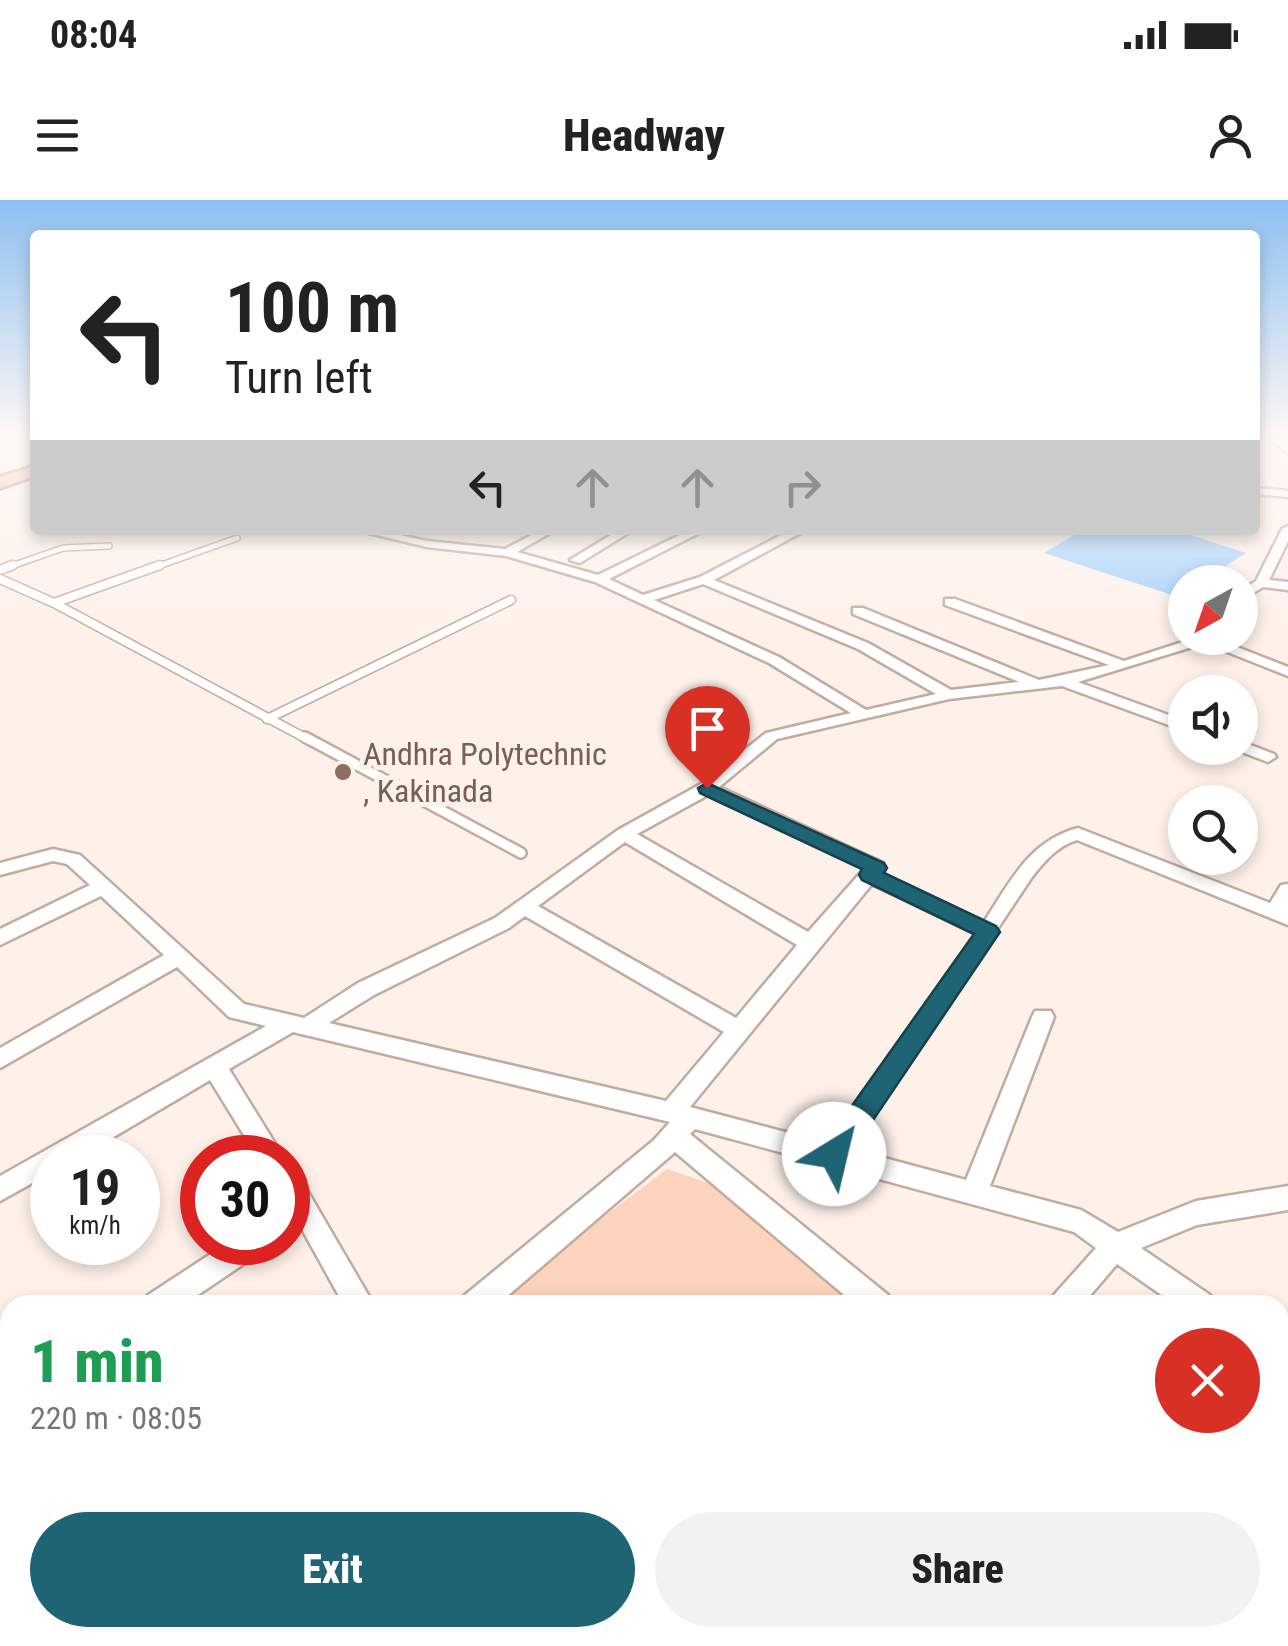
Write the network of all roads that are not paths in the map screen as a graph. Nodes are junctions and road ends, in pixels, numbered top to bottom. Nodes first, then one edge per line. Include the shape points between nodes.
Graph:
1 (1288, 529) edge
2 (385, 535) edge
3 (540, 535) edge
4 (618, 535) edge
5 (689, 535) edge
6 (790, 535) edge
7 (237, 538) dead end
8 (108, 546) dead end
9 (507, 553) junction
10 (576, 560) dead end
11 (0, 570) edge
12 (0, 578) edge
13 (599, 579) junction
14 (704, 580) junction
15 (1261, 583) junction
16 (1258, 585) edge
17 (1288, 586) edge
18 (642, 599) junction
19 (511, 600) dead end
20 (950, 602) dead end
21 (54, 604) junction
22 (858, 611) dead end
23 (1168, 651) edge
24 (1247, 655) edge
25 (1125, 665) junction
26 (1288, 672) edge
27 (1063, 680) junction
28 (1038, 684) junction
29 (949, 695) junction
30 (861, 713) junction
31 (267, 719) junction
32 (1168, 720) edge
33 (1258, 753) edge
34 (1268, 757) dead end
35 (707, 788) junction
36 (624, 834) junction
37 (520, 853) dead end
38 (0, 869) edge
39 (870, 875) junction
40 (103, 887) junction
41 (1288, 890) edge
42 (524, 908) junction
43 (1281, 915) edge
44 (988, 932) junction
45 (0, 938) edge
46 (810, 942) junction
47 (178, 958) junction
48 (1043, 1017) dead end
49 (299, 1024) junction
50 (739, 1030) junction
51 (0, 1058) edge
52 (214, 1066) junction
53 (679, 1122) junction
54 (94, 1135) edge
55 (258, 1135) edge
56 (834, 1154) junction
57 (30, 1172) edge
58 (0, 1189) edge
59 (974, 1193) junction
60 (1288, 1198) edge
61 (310, 1234) edge
62 (1115, 1246) junction
63 (218, 1265) edge
64 (173, 1295) edge
65 (353, 1295) edge
66 (488, 1295) edge
67 (867, 1295) edge
68 (1073, 1295) edge
69 (1186, 1295) edge

1 - 15 street
2 - 9 street
3 - 9 street
4 - 10 street
5 - 13 street
6 - 14 street
7 - 21 lane
8 - 11 lane via 64,548
9 - 13 street
12 - 21 lane
13 - 18 street
14 - 18 street
14 - 29 street via 863,646
15 - 16 street
15 - 17 street
18 - 30 street via 774,660
19 - 31 lane
20 - 25 street
21 - 31 lane
22 - 28 street
23 - 25 street
24 - 26 street
25 - 27 street
27 - 28 street
27 - 32 street
28 - 29 street
29 - 30 street
30 - 35 street via 772,736
31 - 37 lane
33 - 34 street
35 - 36 street
35 - 39 street via 876,868
36 - 42 street
36 - 46 street
38 - 40 street via 54,855 73,859
39 - 44 street
39 - 46 street
40 - 45 street
40 - 47 street
41 - 43 street
42 - 49 street
42 - 50 street
43 - 44 street via 1078,834 1060,836 1031,866
44 - 56 street
46 - 50 street
47 - 49 street via 237,1012
47 - 51 street
48 - 59 street
49 - 52 street
49 - 53 street
50 - 53 street
52 - 54 street
52 - 55 street
53 - 56 street
53 - 66 street via 565,1233
53 - 67 street
56 - 59 street
57 - 58 street
59 - 62 street via 1081,1222
60 - 62 street via 1196,1213
61 - 65 street
62 - 68 street
62 - 69 street
63 - 64 street

